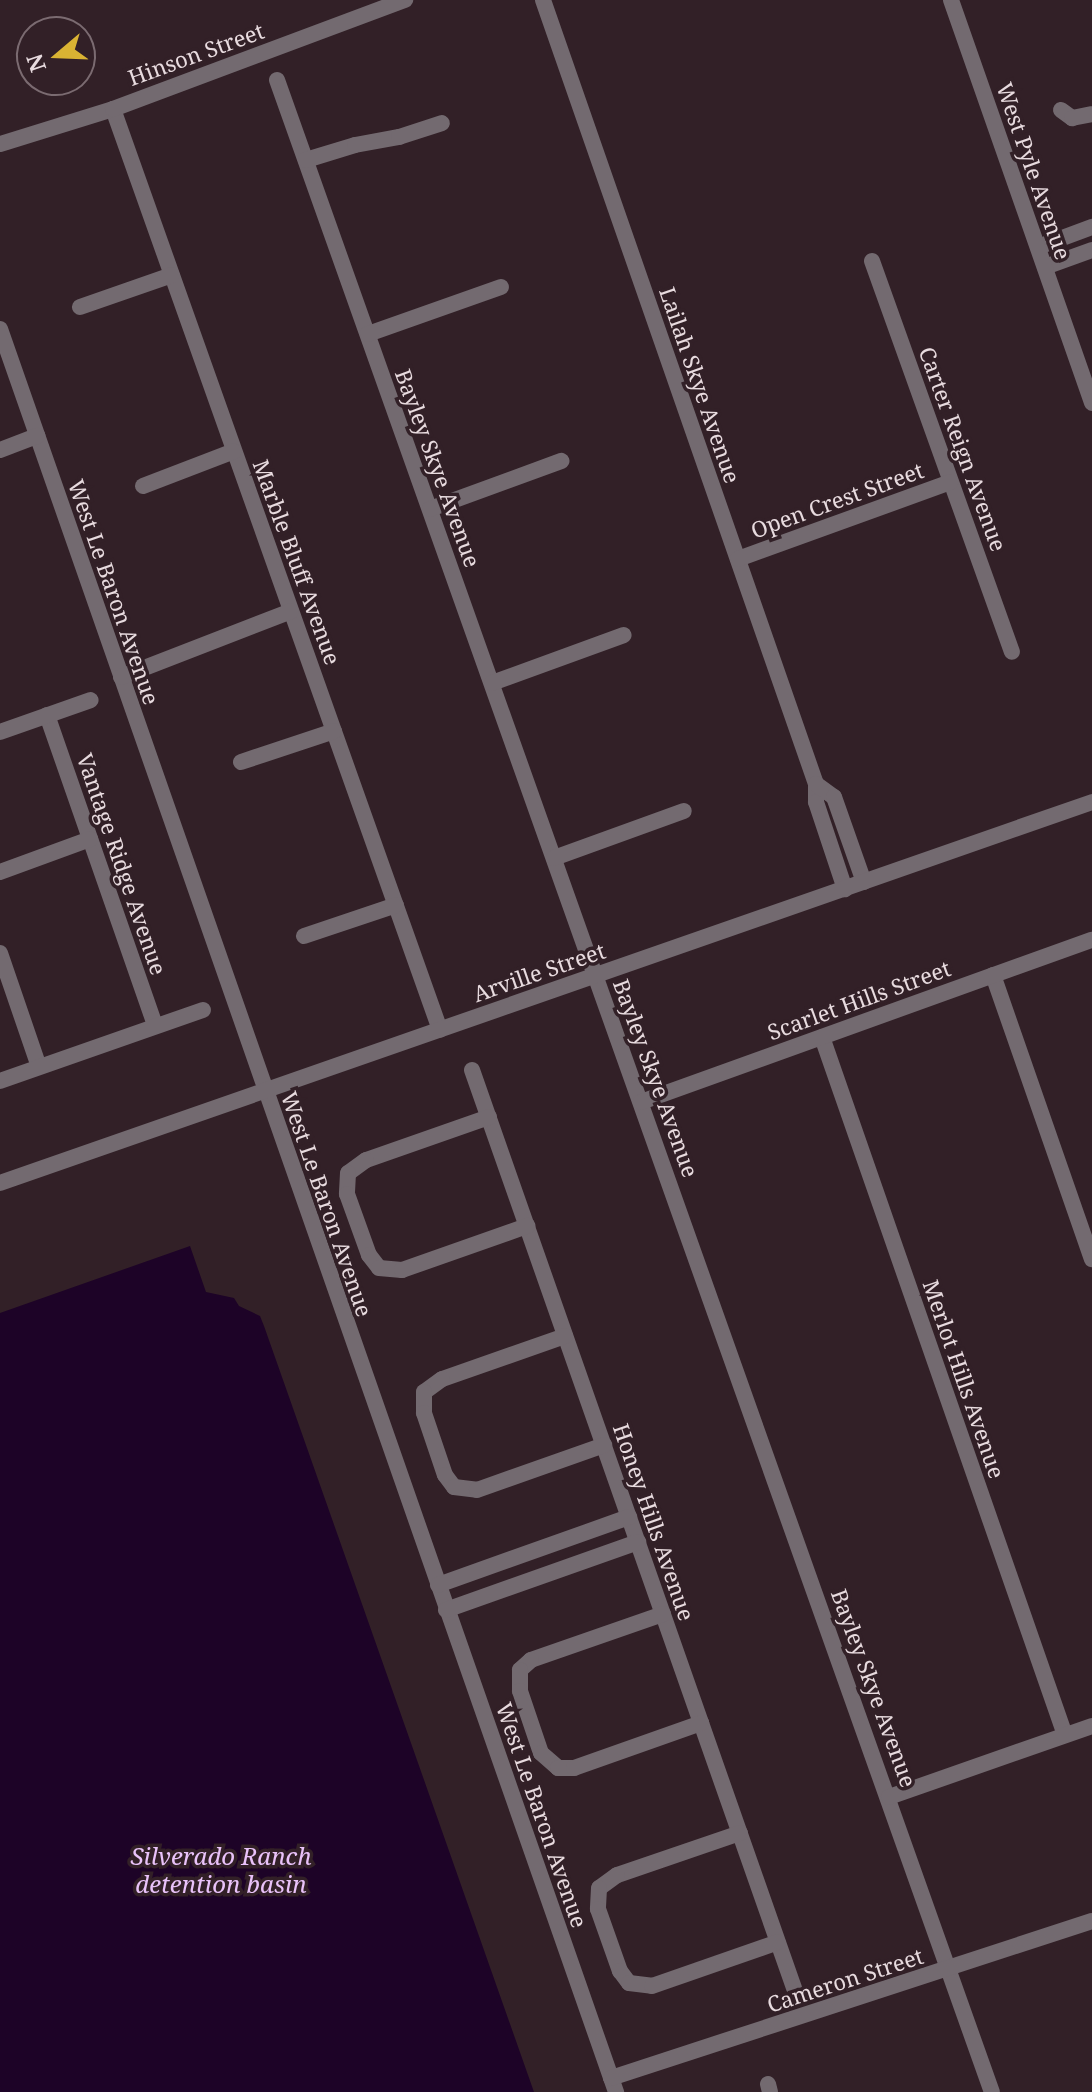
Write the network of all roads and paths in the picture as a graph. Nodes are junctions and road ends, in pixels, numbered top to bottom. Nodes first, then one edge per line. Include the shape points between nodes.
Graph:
1 (405, 0) edge
2 (543, 0) edge
3 (951, 0) edge
4 (277, 80) dead end
5 (113, 109) junction
6 (1061, 110) dead end
7 (1092, 114) edge
8 (442, 123) dead end
9 (0, 144) edge
10 (306, 160) junction
11 (1092, 227) edge
12 (1038, 247) junction
13 (1092, 250) edge
14 (872, 261) dead end
15 (1045, 267) junction
16 (172, 275) junction
17 (501, 287) dead end
18 (80, 307) dead end
19 (0, 329) edge
20 (368, 334) junction
21 (1092, 403) edge
22 (37, 436) junction
23 (0, 450) edge
24 (234, 451) junction
25 (561, 461) dead end
26 (951, 482) junction
27 (143, 486) dead end
28 (430, 509) junction
29 (738, 559) junction
30 (291, 611) junction
31 (624, 635) dead end
32 (1012, 652) dead end
33 (121, 677) junction
34 (492, 683) junction
35 (91, 700) dead end
36 (47, 715) junction
37 (334, 731) junction
38 (0, 732) edge
39 (241, 762) dead end
40 (816, 784) junction
41 (1092, 802) edge
42 (684, 811) dead end
43 (90, 839) junction
44 (554, 858) junction
45 (0, 872) edge
46 (864, 882) junction
47 (845, 889) junction
48 (396, 905) junction
49 (304, 936) dead end
50 (1092, 940) edge
51 (0, 953) edge
52 (596, 975) junction
53 (993, 975) junction
54 (203, 1010) dead end
55 (155, 1026) junction
56 (440, 1030) junction
57 (822, 1037) junction
58 (39, 1067) junction
59 (472, 1070) dead end
60 (0, 1081) edge
61 (264, 1091) junction
62 (641, 1102) junction
63 (489, 1117) junction
64 (0, 1182) edge
65 (527, 1226) junction
66 (1092, 1259) edge
67 (565, 1336) junction
68 (604, 1445) junction
69 (629, 1517) junction
70 (638, 1542) junction
71 (438, 1585) junction
72 (446, 1610) junction
73 (663, 1614) junction
74 (701, 1723) junction
75 (1092, 1726) edge
76 (1065, 1735) junction
77 (889, 1797) junction
78 (740, 1833) junction
79 (1092, 1921) edge
80 (778, 1942) junction
81 (951, 1969) junction
82 (794, 1988) dead end
83 (613, 2085) edge
84 (992, 2092) edge

1 - 5 street, Hinson Street
2 - 29 street, Lailah Skye Avenue
3 - 12 street, West Pyle Avenue
4 - 10 street, Bayley Skye Avenue
5 - 9 street, Hinson Street
5 - 16 street, Marble Bluff Avenue
6 - 7 street via 1072,118
8 - 10 street
10 - 20 street, Bayley Skye Avenue
11 - 12 street
12 - 15 street, West Pyle Avenue
13 - 15 street
14 - 26 street, Carter Reign Avenue
15 - 21 street, West Pyle Avenue
16 - 18 street
16 - 24 street, Marble Bluff Avenue
17 - 20 street
19 - 22 street, West Le Baron Avenue
20 - 28 street, Bayley Skye Avenue
22 - 23 street
22 - 33 street, West Le Baron Avenue
24 - 27 street
24 - 30 street, Marble Bluff Avenue
25 - 28 street
26 - 29 street, Open Crest Street
26 - 32 street, Carter Reign Avenue
28 - 34 street, Bayley Skye Avenue
29 - 40 street, Lailah Skye Avenue
30 - 33 street
30 - 37 street, Marble Bluff Avenue
31 - 34 street
33 - 61 street, West Le Baron Avenue
34 - 44 street, Bayley Skye Avenue
35 - 36 street
36 - 38 street
36 - 43 street, Vantage Ridge Avenue
37 - 39 street
37 - 48 street, Marble Bluff Avenue
40 - 46 street, Lailah Skye Avenue via 834,797
40 - 47 street, Lailah Skye Avenue via 816,802
41 - 46 street, Arville Street
42 - 44 street
43 - 45 street
43 - 55 street, Vantage Ridge Avenue
44 - 52 street, Bayley Skye Avenue
46 - 47 street, Arville Street
47 - 52 street, Arville Street
48 - 49 street
48 - 56 street, Marble Bluff Avenue
50 - 53 street, Scarlet Hills Street
51 - 58 street
52 - 56 street, Arville Street
52 - 62 street, Bayley Skye Avenue
53 - 57 street, Scarlet Hills Street
53 - 66 street
54 - 55 street
55 - 58 street
56 - 61 street, Arville Street
57 - 62 street, Scarlet Hills Street
57 - 76 street, Merlot Hills Avenue
58 - 60 street
59 - 63 street, Honey Hills Avenue
61 - 64 street, Arville Street
61 - 71 street, West Le Baron Avenue
62 - 77 street, Bayley Skye Avenue
63 - 65 street, Honey Hills Avenue
63 - 65 street via 366,1160 348,1173 347,1194 369,1255 382,1269 402,1270
65 - 67 street, Honey Hills Avenue
67 - 68 street, Honey Hills Avenue
67 - 68 street via 442,1379 424,1392 424,1413 436,1450 445,1475 458,1488 477,1490
68 - 69 street, Honey Hills Avenue
69 - 70 street, Honey Hills Avenue
69 - 71 street
70 - 72 street
70 - 73 street, Honey Hills Avenue
71 - 72 street, West Le Baron Avenue
72 - 83 street, West Le Baron Avenue
73 - 74 street, Honey Hills Avenue
73 - 74 street via 538,1657 520,1670 520,1691 541,1753 554,1766 574,1768
74 - 78 street, Honey Hills Avenue
75 - 76 street
76 - 77 street
77 - 81 street, Bayley Skye Avenue
78 - 80 street, Honey Hills Avenue
78 - 80 street via 617,1875 599,1888 602,1922 620,1971 632,1985 652,1986
79 - 81 street, Cameron Street
80 - 82 street, Honey Hills Avenue
81 - 83 street, Cameron Street
81 - 84 street, Bayley Skye Avenue

